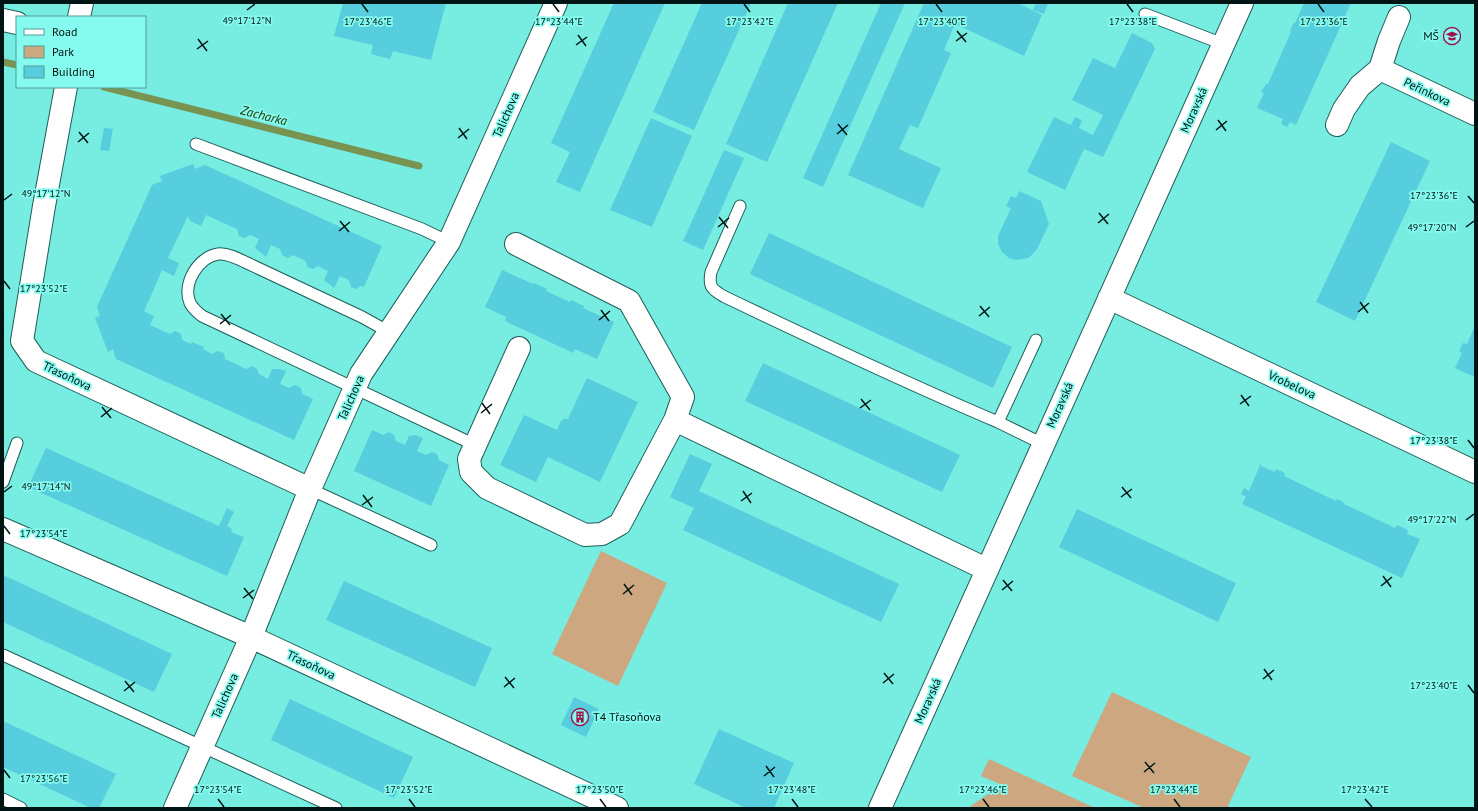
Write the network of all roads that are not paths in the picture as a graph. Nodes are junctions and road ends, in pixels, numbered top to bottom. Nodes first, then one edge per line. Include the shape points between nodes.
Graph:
1 (82, 3) edge
2 (556, 3) edge
3 (1242, 3) edge
4 (1145, 14) dead end
5 (79, 16) edge
6 (1399, 17) dead end
7 (3, 20) edge
8 (16, 23) edge
9 (1223, 44) junction
10 (1380, 69) junction
11 (66, 88) edge
12 (1475, 114) edge
13 (1337, 125) dead end
14 (196, 144) dead end
15 (740, 206) dead end
16 (449, 242) junction
17 (516, 244) dead end
18 (1109, 298) junction
19 (389, 332) junction
20 (1036, 340) dead end
21 (519, 348) dead end
22 (355, 388) junction
23 (675, 420) junction
24 (998, 422) junction
25 (17, 443) dead end
26 (1043, 444) junction
27 (475, 445) junction
28 (1475, 472) edge
29 (3, 482) edge
30 (310, 490) junction
31 (3, 529) edge
32 (431, 544) dead end
33 (986, 569) junction
34 (251, 637) junction
35 (3, 654) edge
36 (202, 747) junction
37 (3, 800) edge
38 (592, 803) edge
39 (21, 808) edge
40 (175, 808) edge
41 (336, 808) edge
42 (617, 808) edge
43 (880, 808) edge

1 - 5 street
2 - 16 street, Talichova
3 - 9 street, Moravská
4 - 9 lane
6 - 10 street
7 - 8 street
9 - 18 street, Moravská
10 - 12 street, Peřinkova
10 - 13 street via 1360,86 1344,109
11 - 30 street, Třasoňova via 22,341 36,361
14 - 16 lane via 422,229
15 - 24 lane via 711,272 709,282 713,289 810,338
16 - 19 street, Talichova
17 - 23 street via 629,301 683,397
18 - 26 street, Moravská
18 - 28 street, Vrobelova
19 - 22 street, Talichova via 361,374
19 - 22 lane via 362,316 228,255 211,256 195,270 188,291 195,311
20 - 24 lane
21 - 27 street
22 - 27 lane
22 - 30 street, Talichova
23 - 27 street via 620,524 602,534 584,535 487,488 471,472 468,459
23 - 33 street
24 - 26 lane
25 - 29 lane
26 - 33 street, Moravská
30 - 32 lane
30 - 34 street, Talichova
31 - 34 street, Třasoňova
33 - 43 street, Moravská
34 - 36 street, Talichova
34 - 38 street, Třasoňova
35 - 36 lane
36 - 40 street, Talichova
36 - 41 lane
37 - 39 lane
38 - 42 street, Třasoňova

